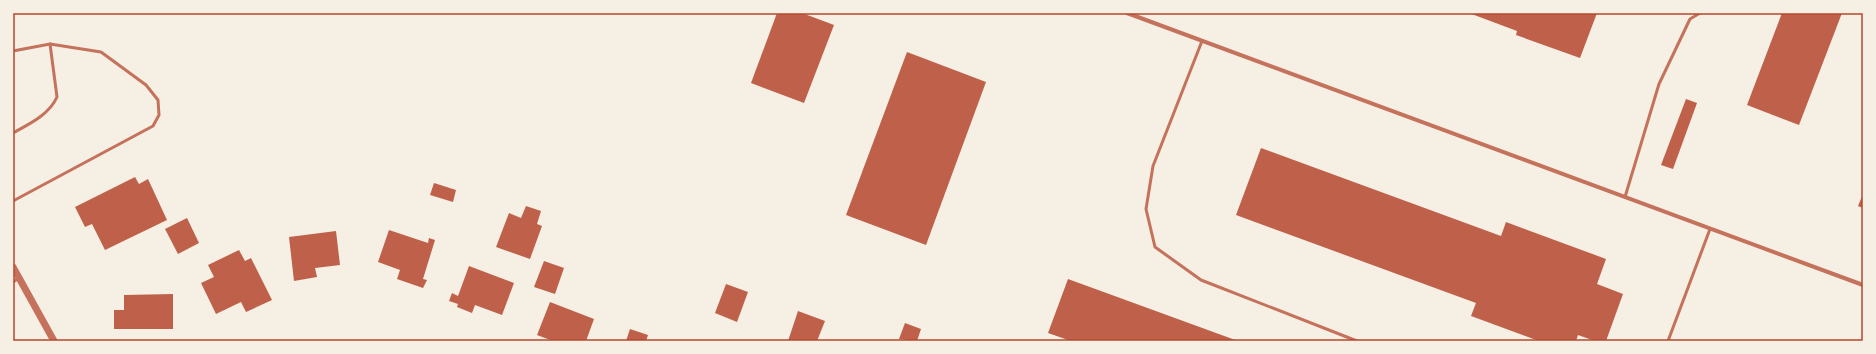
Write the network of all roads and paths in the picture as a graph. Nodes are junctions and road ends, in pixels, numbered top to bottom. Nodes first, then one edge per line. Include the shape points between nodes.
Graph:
1 (1127, 13) edge
2 (1700, 13) edge
3 (1202, 41) junction
4 (50, 44) junction
5 (13, 51) edge
6 (13, 133) edge
7 (1624, 197) junction
8 (13, 201) edge
9 (1710, 229) junction
10 (13, 267) edge
11 (16, 280) edge
12 (1863, 285) edge
13 (54, 341) edge
14 (1357, 341) edge
15 (1668, 341) edge

1 - 3 street
2 - 7 lane via 1690,19 1660,84
3 - 7 street
3 - 14 lane via 1153,166 1146,209 1155,247 1201,280
4 - 5 lane
4 - 6 lane via 57,97 54,104 34,121
4 - 8 lane via 101,52 146,85 158,100 159,115 153,126
7 - 9 street
9 - 12 street
9 - 15 lane
10 - 11 street
11 - 13 street

